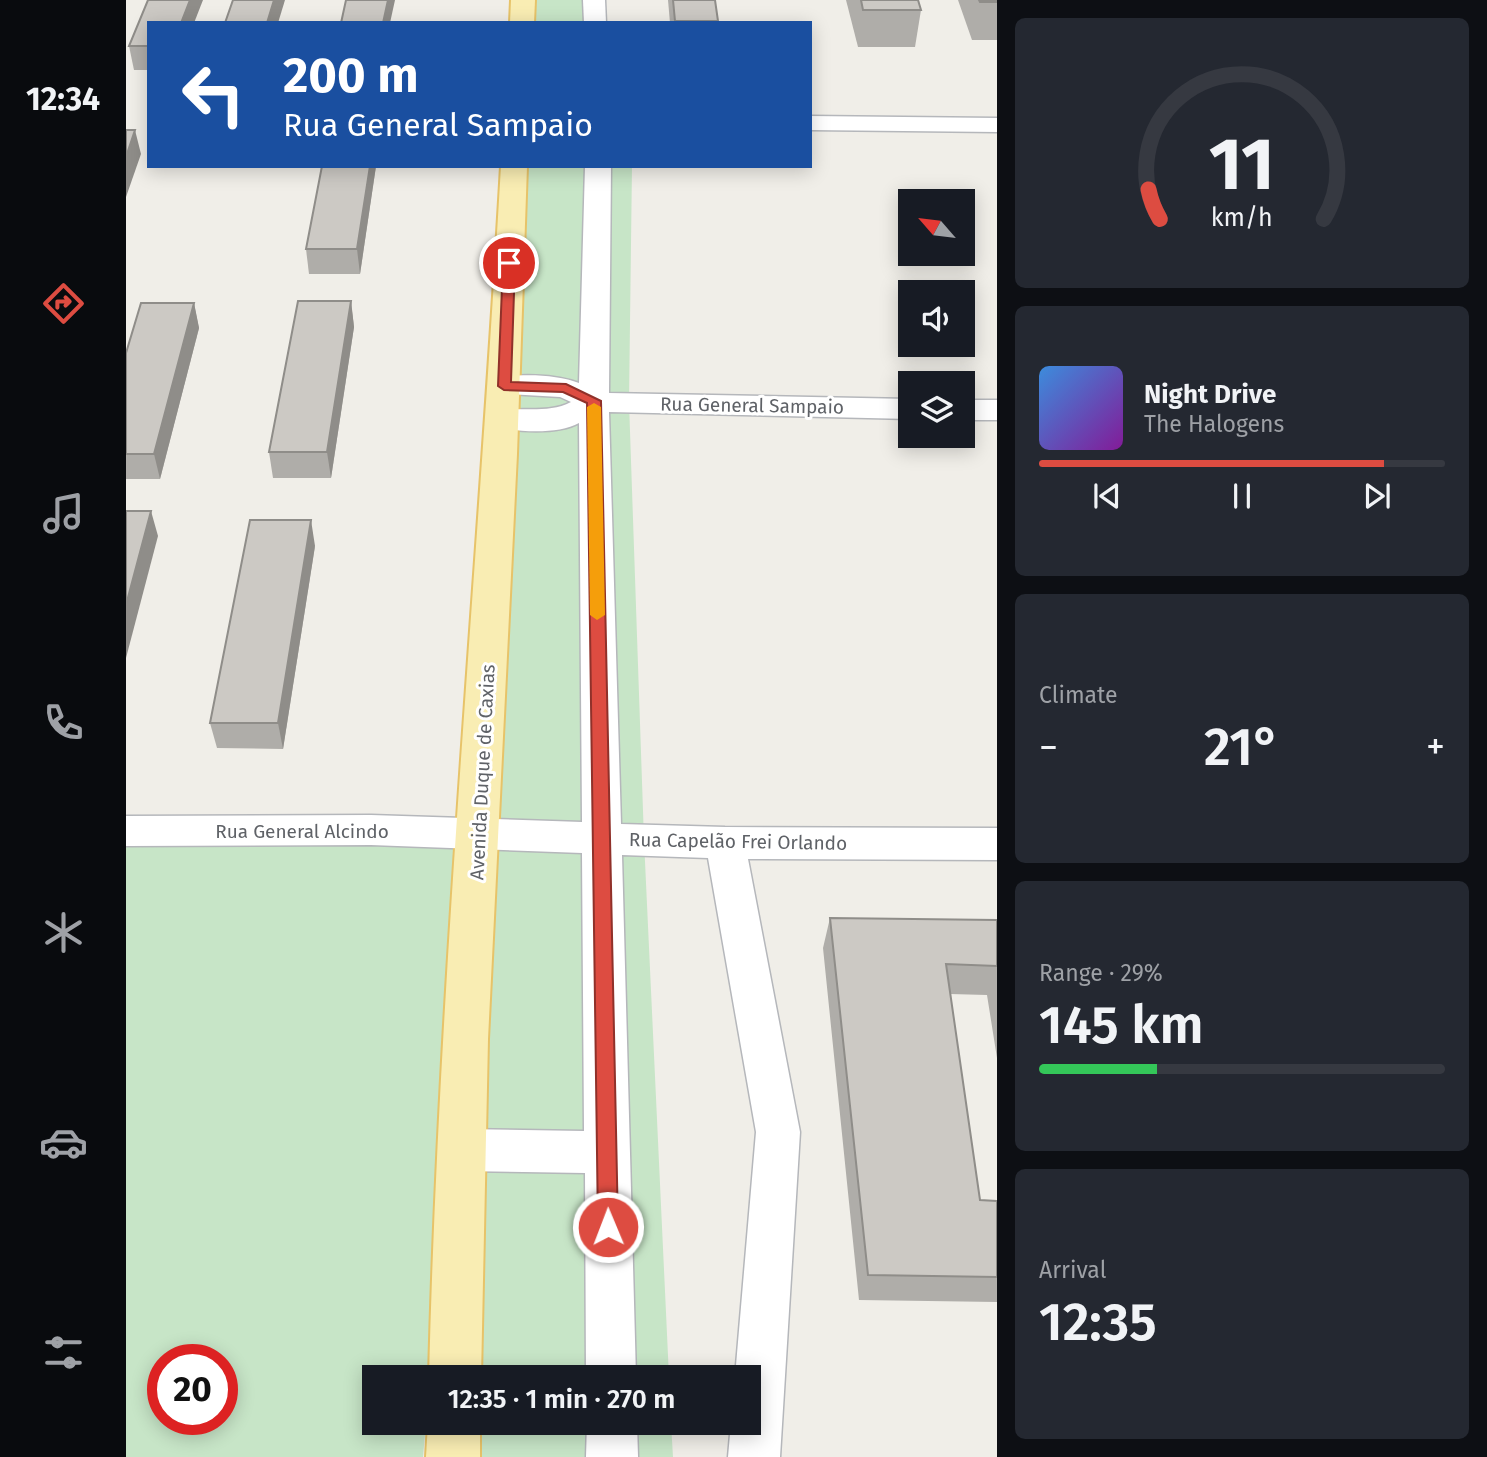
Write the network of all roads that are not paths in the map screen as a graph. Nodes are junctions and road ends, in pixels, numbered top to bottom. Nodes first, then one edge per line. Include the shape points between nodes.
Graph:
1 (523, 0) edge
2 (594, 0) edge
3 (522, 21) edge
4 (595, 21) edge
5 (812, 123) edge
6 (997, 125) edge
7 (514, 168) edge
8 (598, 168) edge
9 (594, 401) junction
10 (503, 402) junction
11 (898, 409) edge
12 (975, 410) edge
13 (997, 410) edge
14 (126, 831) edge
15 (478, 832) junction
16 (601, 839) junction
17 (725, 843) junction
18 (997, 844) edge
19 (462, 1150) junction
20 (607, 1152) junction
21 (455, 1365) edge
22 (611, 1365) edge
23 (454, 1435) edge
24 (612, 1435) edge
25 (453, 1457) edge
26 (612, 1457) edge
27 (754, 1457) edge

1 - 3 main road
2 - 4 street
5 - 6 street
7 - 10 main road, Avenida Duque de Caxias
8 - 9 street
9 - 10 street via 563,419
9 - 11 street, Rua General Sampaio
9 - 16 street
10 - 15 main road, Avenida Duque de Caxias
12 - 13 street
14 - 15 street, Rua General Alcindo
15 - 16 street, Rua Capelão Frei Orlando
15 - 19 main road, Avenida Duque de Caxias
16 - 17 street, Rua Capelão Frei Orlando
16 - 20 street
17 - 18 street, Rua Capelão Frei Orlando
17 - 27 street via 778,1132
19 - 20 street
19 - 21 main road, Avenida Duque de Caxias
20 - 22 street
23 - 25 main road
24 - 26 street

